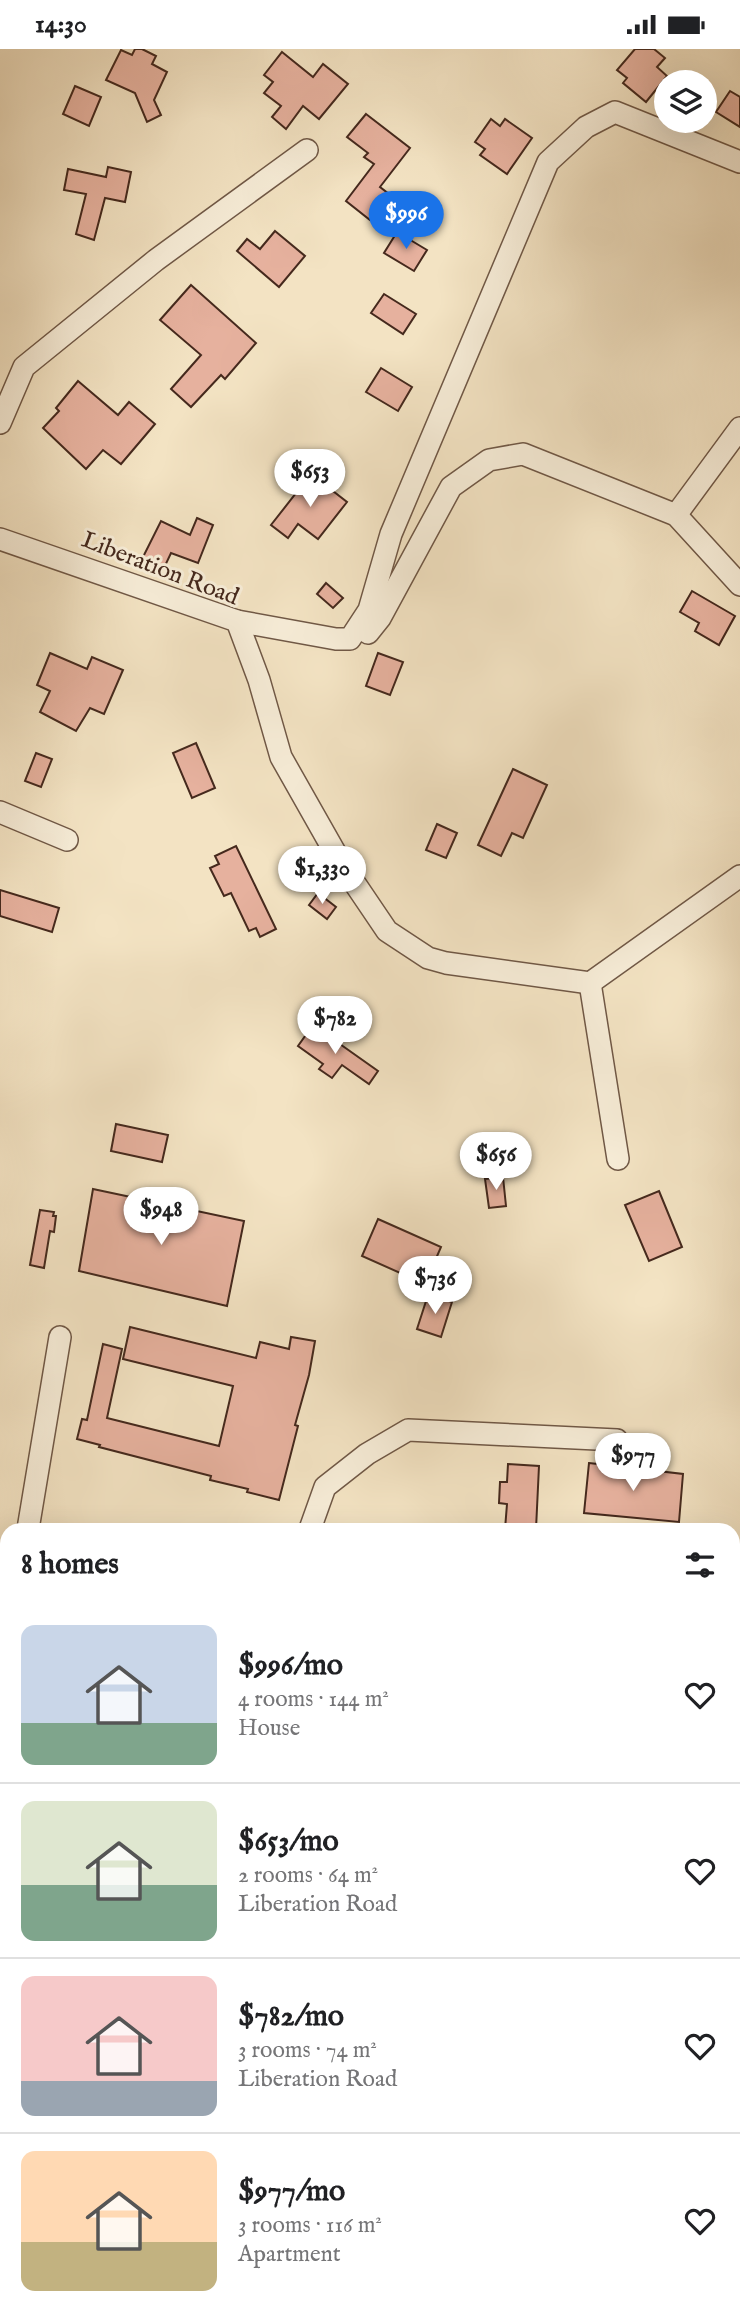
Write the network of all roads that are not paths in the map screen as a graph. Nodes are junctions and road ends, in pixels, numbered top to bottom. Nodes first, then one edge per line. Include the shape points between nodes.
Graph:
1 (307, 150) dead end
2 (740, 162) edge
3 (0, 423) edge
4 (740, 428) edge
5 (676, 515) junction
6 (0, 539) edge
7 (740, 585) edge
8 (237, 621) junction
9 (350, 639) junction
10 (0, 812) edge
11 (67, 840) dead end
12 (740, 876) edge
13 (590, 983) junction
14 (618, 1159) dead end
15 (60, 1337) dead end
16 (617, 1440) dead end
17 (29, 1523) edge
18 (312, 1523) edge

1 - 3 street via 156,260 24,367
2 - 9 street via 615,112 586,127 548,162 391,534 369,610
4 - 5 street
5 - 7 street
5 - 9 street via 523,454 489,460 451,487 380,618 366,634
6 - 8 street, Liberation Road
8 - 9 street
8 - 13 street, Liberation Road via 281,757 341,863 387,931 428,958 446,964
10 - 11 street
12 - 13 street
13 - 14 street
15 - 17 street
16 - 18 street via 408,1430 325,1487

